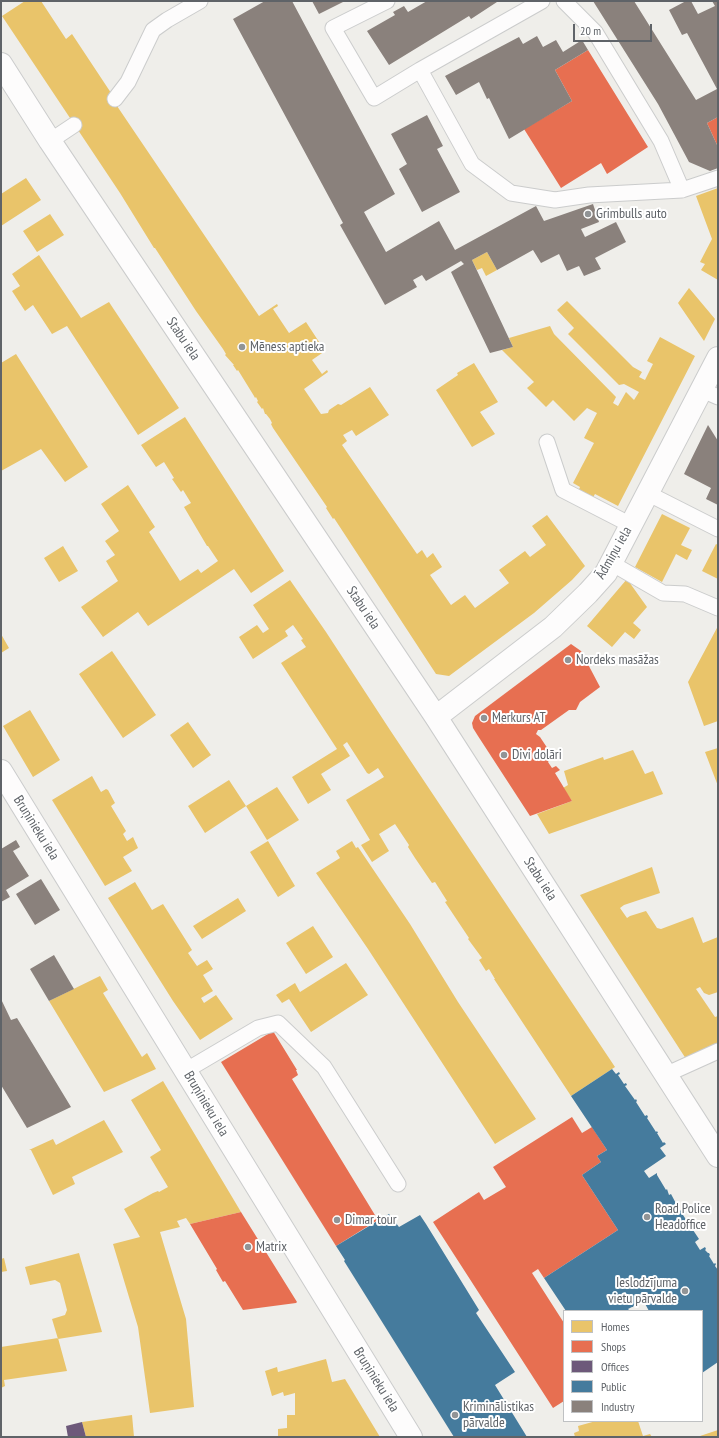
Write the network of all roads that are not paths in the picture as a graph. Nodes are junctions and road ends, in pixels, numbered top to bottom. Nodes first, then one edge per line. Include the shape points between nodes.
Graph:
1 (200, 1) edge
2 (387, 1) edge
3 (542, 1) edge
4 (564, 1) edge
5 (2, 67) edge
6 (420, 70) junction
7 (115, 99) dead end
8 (74, 125) dead end
9 (50, 141) junction
10 (718, 178) edge
11 (682, 190) junction
12 (718, 358) edge
13 (710, 394) edge
14 (547, 442) dead end
15 (647, 493) junction
16 (631, 525) junction
17 (718, 529) edge
18 (611, 563) junction
19 (718, 608) edge
20 (436, 717) junction
21 (1, 771) edge
22 (718, 1051) edge
23 (185, 1071) junction
24 (665, 1075) junction
25 (717, 1151) edge
26 (398, 1184) dead end
27 (411, 1437) edge

1 - 7 lane via 153,30 128,82
2 - 6 lane via 333,28 374,98
3 - 6 lane
4 - 11 lane via 595,32 661,141
5 - 9 street, Stabu iela
6 - 11 lane via 472,164 511,193 556,200 589,195
8 - 9 lane
9 - 20 street, Stabu iela
10 - 11 lane
12 - 13 street, Ādmiņu iela
13 - 15 street, Ādmiņu iela
14 - 16 lane via 563,490
15 - 16 street, Ādmiņu iela
15 - 17 lane
16 - 18 street, Ādmiņu iela
18 - 19 lane via 663,593 685,594
18 - 20 street, Ādmiņu iela via 606,574 553,627
20 - 24 street, Stabu iela
21 - 23 street, Bruņinieku iela
22 - 24 lane
23 - 26 lane via 258,1028 278,1023 324,1067
23 - 27 street, Bruņinieku iela
24 - 25 street, Stabu iela

